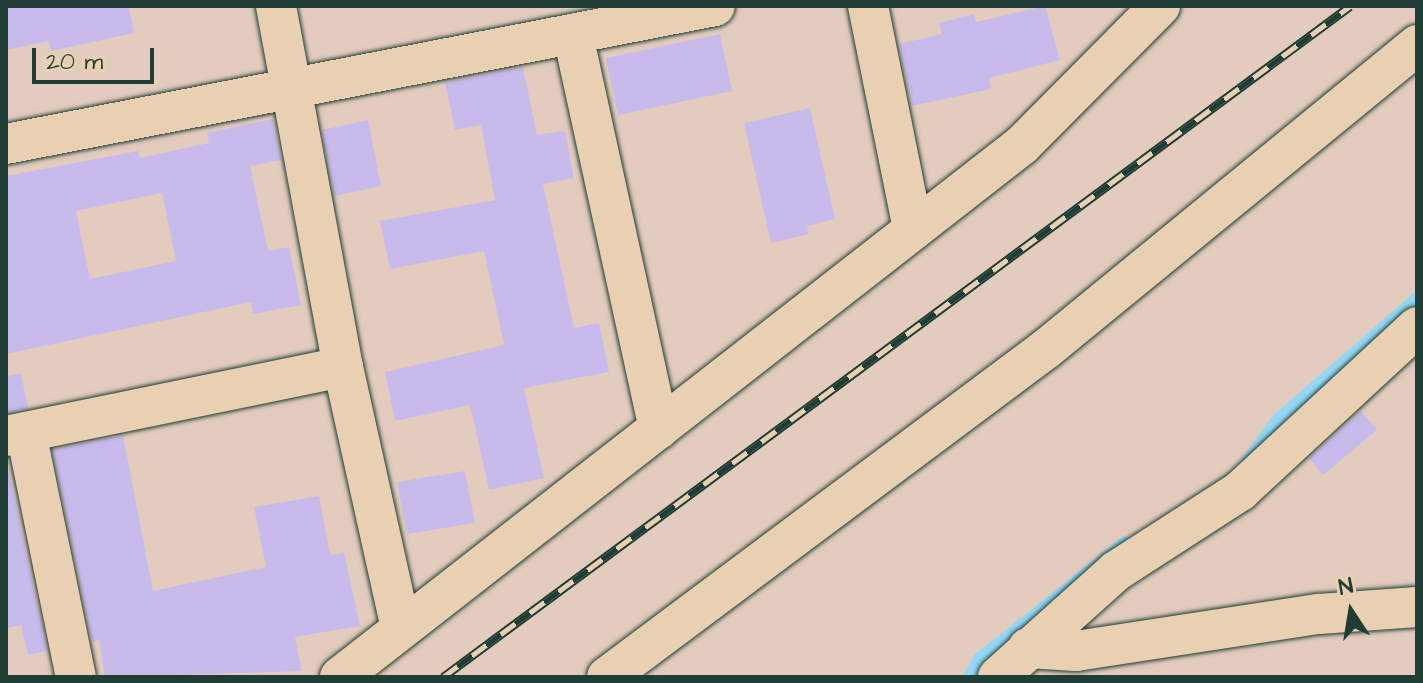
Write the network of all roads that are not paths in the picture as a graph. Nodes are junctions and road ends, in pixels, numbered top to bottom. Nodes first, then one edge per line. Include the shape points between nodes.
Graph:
1 (276, 6) edge
2 (715, 6) edge
3 (868, 6) edge
4 (1160, 6) edge
5 (573, 35) junction
6 (1417, 45) edge
7 (292, 91) junction
8 (6, 144) edge
9 (913, 230) junction
10 (1417, 327) edge
11 (343, 367) junction
12 (659, 429) junction
13 (16, 434) edge
14 (1417, 607) edge
15 (401, 628) junction
16 (1028, 648) junction
17 (76, 677) edge
18 (340, 677) edge
19 (607, 677) edge
20 (998, 677) edge

1 - 7 street
2 - 5 street
3 - 9 street
4 - 9 street via 1022,145
5 - 7 street
5 - 12 street
6 - 19 street via 1046,349
7 - 8 street
7 - 11 street
9 - 12 street
10 - 16 street via 1240,491 1116,571
11 - 13 street
11 - 15 street
12 - 15 street
13 - 17 street
14 - 16 street via 1319,614 1076,651
15 - 18 street
16 - 20 street

